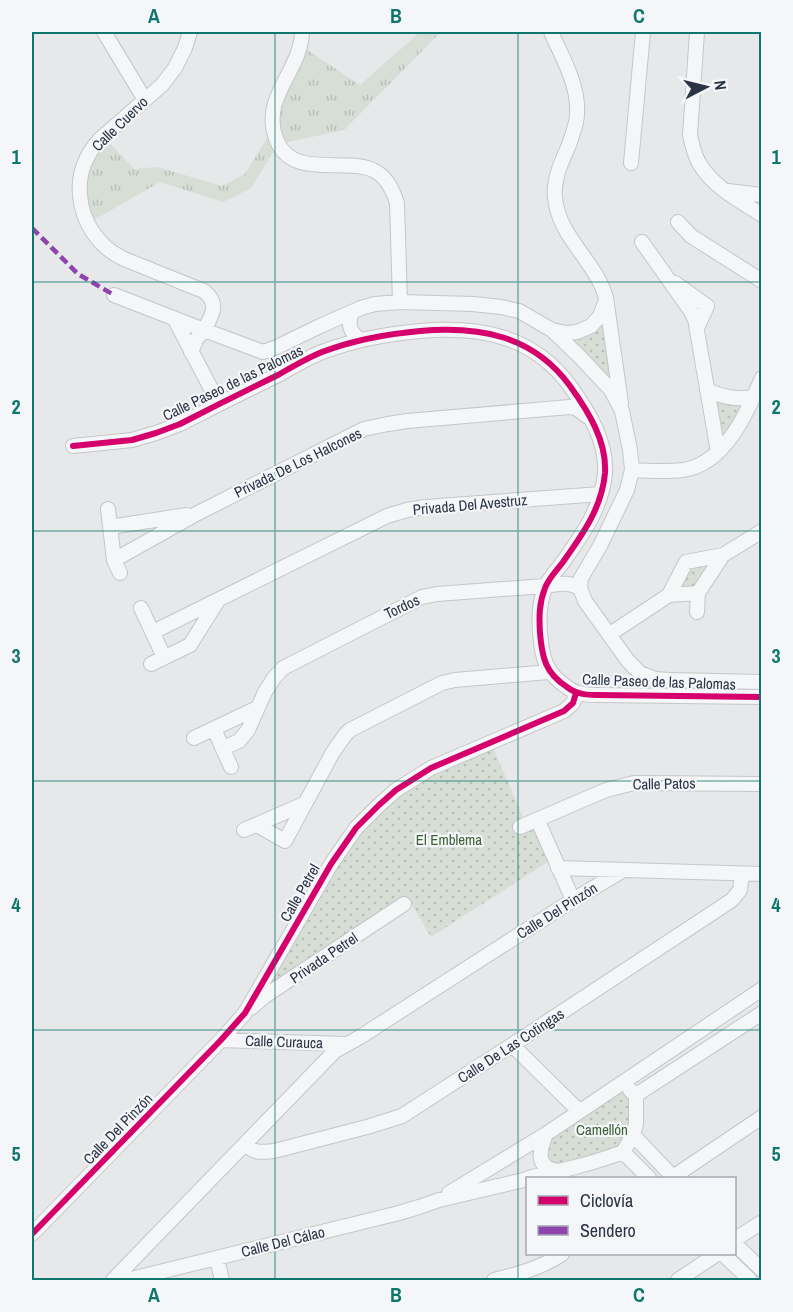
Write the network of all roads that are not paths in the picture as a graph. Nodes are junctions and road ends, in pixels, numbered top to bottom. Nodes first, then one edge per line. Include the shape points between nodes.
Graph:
1 (104, 32) edge
2 (190, 32) edge
3 (302, 32) edge
4 (551, 32) edge
5 (643, 32) edge
6 (697, 32) edge
7 (145, 100) junction
8 (631, 163) dead end
9 (727, 191) junction
10 (762, 195) edge
11 (762, 215) edge
12 (678, 222) dead end
13 (642, 242) dead end
14 (762, 281) edge
15 (114, 295) dead end
16 (606, 298) junction
17 (400, 302) junction
18 (352, 312) junction
19 (174, 318) junction
20 (204, 330) junction
21 (552, 330) junction
22 (362, 340) junction
23 (191, 352) junction
24 (263, 352) junction
25 (564, 378) junction
26 (762, 378) edge
27 (268, 379) junction
28 (707, 390) junction
29 (754, 397) junction
30 (219, 404) junction
31 (545, 409) junction
32 (622, 411) junction
33 (592, 420) junction
34 (626, 431) junction
35 (601, 441) junction
36 (73, 446) dead end
37 (718, 452) junction
38 (632, 470) junction
39 (601, 494) junction
40 (108, 508) dead end
41 (198, 513) junction
42 (110, 527) junction
43 (762, 531) edge
44 (723, 555) junction
45 (114, 560) junction
46 (120, 573) dead end
47 (545, 586) junction
48 (580, 588) junction
49 (691, 594) junction
50 (669, 596) junction
51 (217, 602) junction
52 (141, 608) dead end
53 (697, 612) dead end
54 (153, 632) junction
55 (610, 634) junction
56 (164, 657) junction
57 (151, 664) dead end
58 (549, 672) junction
59 (762, 682) edge
60 (576, 693) junction
61 (762, 697) edge
62 (257, 708) junction
63 (214, 729) junction
64 (194, 738) dead end
65 (223, 748) junction
66 (231, 767) dead end
67 (762, 784) edge
68 (304, 804) junction
69 (537, 821) junction
70 (520, 827) dead end
71 (558, 868) junction
72 (622, 871) junction
73 (742, 874) junction
74 (762, 874) edge
75 (573, 900) junction
76 (404, 904) dead end
77 (762, 989) edge
78 (762, 1012) edge
79 (245, 1013) junction
80 (221, 1040) junction
81 (347, 1044) junction
82 (512, 1045) junction
83 (617, 1086) junction
84 (636, 1095) junction
85 (579, 1111) junction
86 (762, 1117) edge
87 (546, 1134) junction
88 (633, 1135) junction
89 (246, 1145) junction
90 (623, 1152) junction
91 (559, 1171) junction
92 (536, 1177) edge
93 (647, 1177) edge
94 (673, 1177) edge
95 (675, 1177) edge
96 (526, 1179) edge
97 (439, 1200) junction
98 (762, 1222) edge
99 (32, 1234) edge
100 (736, 1240) edge
101 (736, 1242) edge
102 (560, 1255) edge
103 (716, 1255) edge
104 (724, 1255) edge
105 (216, 1259) junction
106 (762, 1270) edge
107 (113, 1281) edge
108 (127, 1281) edge
109 (222, 1281) edge
110 (494, 1281) edge
111 (678, 1281) edge
112 (750, 1281) edge

1 - 7 street
2 - 7 street, Calle Cuervo via 175,68
3 - 17 street via 299,52 274,103 274,134 290,158 306,164 374,170 393,190 397,203
4 - 16 street via 577,99 573,133 555,182 557,212 562,227 603,286
5 - 8 street
6 - 9 street via 690,135 700,165
7 - 20 street, Calle Cuervo via 91,148 81,172 81,206 87,224 103,245 121,258 210,296 213,309
9 - 10 street
9 - 11 street
12 - 14 street via 691,236
13 - 28 street via 666,278 707,306 697,328
15 - 19 street, Calle Paseo de las Palomas
16 - 21 street via 600,316 591,326 577,332
16 - 32 street
17 - 18 street, Calle Paseo de las Palomas via 375,304
17 - 21 street, Calle Paseo de las Palomas via 501,307 519,311
18 - 22 street via 350,329
18 - 24 street, Calle Paseo de las Palomas
19 - 20 street, Calle Paseo de las Palomas
19 - 23 street, Calle Paseo de las Palomas
20 - 23 street
20 - 24 street, Calle Paseo de las Palomas
21 - 32 street, Calle Paseo de las Palomas via 605,383
22 - 25 street, Calle Paseo de las Palomas via 443,329 478,331 530,349
22 - 27 street, Calle Paseo de las Palomas via 321,353
23 - 30 street, Calle Paseo de las Palomas
24 - 27 street via 271,363
25 - 31 street via 563,393
25 - 33 street, Calle Paseo de las Palomas
26 - 29 street
27 - 30 street, Calle Paseo de las Palomas
28 - 29 street via 730,398
28 - 37 street
29 - 37 street
30 - 36 street, Calle Paseo de las Palomas via 180,424 132,440
31 - 33 street, Privada De Los Halcones via 576,408
31 - 41 street, Privada De Los Halcones via 406,421 364,429
32 - 34 street, Calle Paseo de las Palomas
33 - 35 street, Calle Paseo de las Palomas
34 - 35 street
34 - 38 street, Calle Paseo de las Palomas
35 - 39 street, Calle Paseo de las Palomas via 605,462
37 - 38 street via 706,462 684,470
38 - 48 street, Calle Paseo de las Palomas via 627,490 581,578
39 - 47 street, Calle Paseo de las Palomas via 586,529
39 - 51 street, Privada Del Avestruz via 407,510 387,516
40 - 42 street
41 - 42 street, Privada De Los Halcones
41 - 45 street, Privada De Los Halcones
42 - 45 street
43 - 44 street
44 - 49 street
44 - 50 street via 686,562
45 - 46 street
47 - 48 street, Tordos via 571,583
47 - 58 street, Calle Paseo de las Palomas via 539,606 541,652
47 - 62 street, Tordos via 422,597 283,668
48 - 55 street, Calle Paseo de las Palomas
49 - 50 street
49 - 53 street
50 - 55 street
51 - 54 street, Privada Del Avestruz
51 - 56 street via 190,645
52 - 54 street
54 - 56 street
55 - 59 street, Calle Paseo de las Palomas via 640,673 655,679
56 - 57 street
58 - 60 street, Calle Paseo de las Palomas
58 - 68 street via 442,683 350,730
60 - 61 street, Calle Paseo de las Palomas
60 - 79 street, Calle Petrel via 573,703 564,711 431,768 379,805 356,828 331,864
62 - 63 street
62 - 65 street, Tordos via 239,741
63 - 64 street
63 - 65 street
65 - 66 street
67 - 69 street, Calle Patos via 634,783 606,790
68 - 68 street via 250,827 285,841
69 - 70 street, Calle Patos
69 - 71 street
71 - 72 street, Calle Del Pinzón
71 - 75 street
72 - 73 street, Calle Del Pinzón
72 - 75 street, Calle Del Pinzón
73 - 74 street, Calle Del Pinzón
73 - 82 street, Calle De Las Cotingas via 740,890 732,900
75 - 81 street, Calle Del Pinzón
76 - 79 street, Privada Petrel
77 - 83 street
78 - 84 street
79 - 80 street, Calle Petrel
80 - 81 street, Calle Curauca
80 - 99 street, Calle Del Pinzón
81 - 89 street, Calle Del Pinzón via 328,1057
82 - 85 street
82 - 89 street, Calle De Las Cotingas via 415,1108 388,1121 274,1151 253,1151
83 - 84 street
83 - 85 street, Calle Del Cálao
84 - 88 street
85 - 87 street, Calle Del Cálao
86 - 95 street
87 - 91 street via 540,1149 544,1165
87 - 97 street, Calle Del Cálao
88 - 90 street
88 - 94 street
89 - 107 street, Calle Del Pinzón
90 - 91 street, Calle Del Cálao
90 - 93 street
91 - 92 street, Calle Del Cálao
96 - 97 street, Calle Del Cálao
97 - 105 street, Calle Del Cálao
98 - 100 street
101 - 106 street
102 - 110 street via 539,1267
103 - 111 street
104 - 112 street
105 - 108 street, Calle Del Cálao
105 - 109 street

